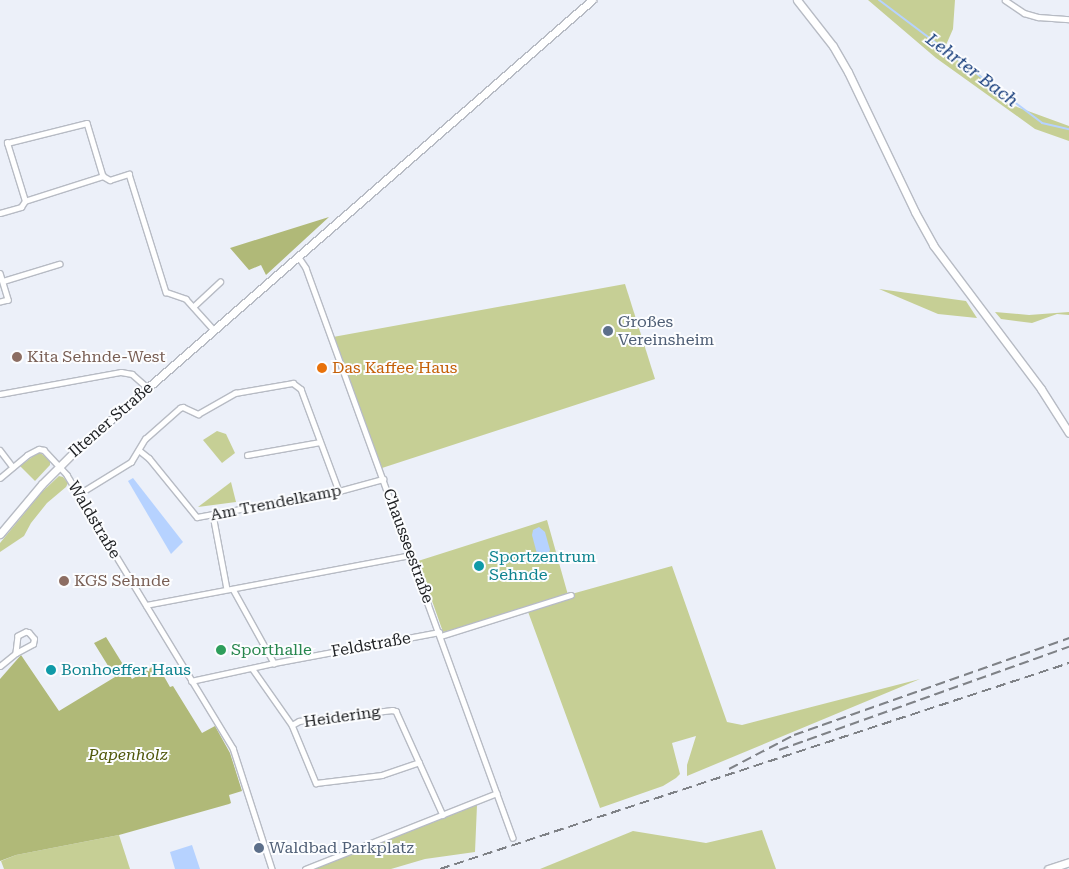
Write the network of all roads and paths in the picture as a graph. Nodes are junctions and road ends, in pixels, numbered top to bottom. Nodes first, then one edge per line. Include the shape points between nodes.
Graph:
1 (592, 0) edge
2 (797, 0) edge
3 (1005, 0) edge
4 (1069, 20) edge
5 (104, 176) junction
6 (25, 201) junction
7 (0, 213) edge
8 (298, 256) junction
9 (59, 264) dead end
10 (0, 273) edge
11 (3, 281) junction
12 (220, 282) dead end
13 (0, 302) edge
14 (193, 307) junction
15 (214, 330) junction
16 (148, 388) junction
17 (0, 394) edge
18 (1069, 434) edge
19 (320, 442) junction
20 (0, 450) edge
21 (139, 450) junction
22 (247, 455) dead end
23 (13, 466) junction
24 (59, 466) junction
25 (0, 478) edge
26 (382, 479) junction
27 (339, 491) junction
28 (79, 494) junction
29 (214, 515) junction
30 (0, 534) edge
31 (411, 555) junction
32 (230, 589) junction
33 (571, 595) dead end
34 (146, 605) junction
35 (440, 634) junction
36 (16, 653) junction
37 (274, 663) junction
38 (0, 666) edge
39 (252, 668) junction
40 (191, 681) junction
41 (292, 725) junction
42 (419, 762) junction
43 (497, 793) junction
44 (443, 815) junction
45 (513, 838) dead end
46 (1069, 862) edge
47 (272, 869) edge
48 (305, 869) edge
49 (1048, 869) edge

1 - 8 main road, Iltener Straße
2 - 18 main road via 848,72 914,212 933,245 1041,389
3 - 4 street via 1038,18
5 - 6 street
5 - 6 street via 87,123 7,143
5 - 14 street via 110,180 129,174 166,292 186,299
6 - 7 street via 21,207
8 - 15 main road, Iltener Straße
8 - 26 street, Chausseestraße via 306,268
9 - 11 street
10 - 11 street
11 - 13 street via 8,300
12 - 14 street
14 - 15 street
15 - 16 main road, Iltener Straße
16 - 17 street via 132,374 121,372
16 - 24 main road, Iltener Straße
19 - 21 street via 301,389 293,383 234,393 198,414 180,408 144,439
19 - 22 street
19 - 27 street
20 - 23 street
21 - 28 street via 131,462
21 - 29 street, Am Trendelkamp via 149,458 192,513 197,517
23 - 24 street, Waldstraße via 39,449
23 - 25 street
24 - 28 street, Waldstraße
24 - 30 main road, Iltener Straße
26 - 27 street, Am Trendelkamp
26 - 31 street, Chausseestraße
27 - 29 street, Am Trendelkamp
28 - 34 street, Waldstraße
29 - 32 street
31 - 32 street
31 - 35 street, Chausseestraße
32 - 34 street
32 - 37 street
33 - 35 street, Feldstraße
34 - 40 street, Waldstraße
35 - 37 street, Feldstraße
35 - 43 street, Chausseestraße
36 - 36 street via 33,644 34,639 29,633 18,636
36 - 38 street
37 - 39 street, Feldstraße
39 - 40 street, Feldstraße
39 - 41 street, Heidering
40 - 47 street, Waldstraße via 233,748
41 - 42 street, Heidering via 392,710 398,714
41 - 42 street, Heidering via 316,783 382,775
42 - 44 street, Heidering
43 - 44 street
43 - 45 street, Chausseestraße
44 - 48 street
46 - 49 main road

